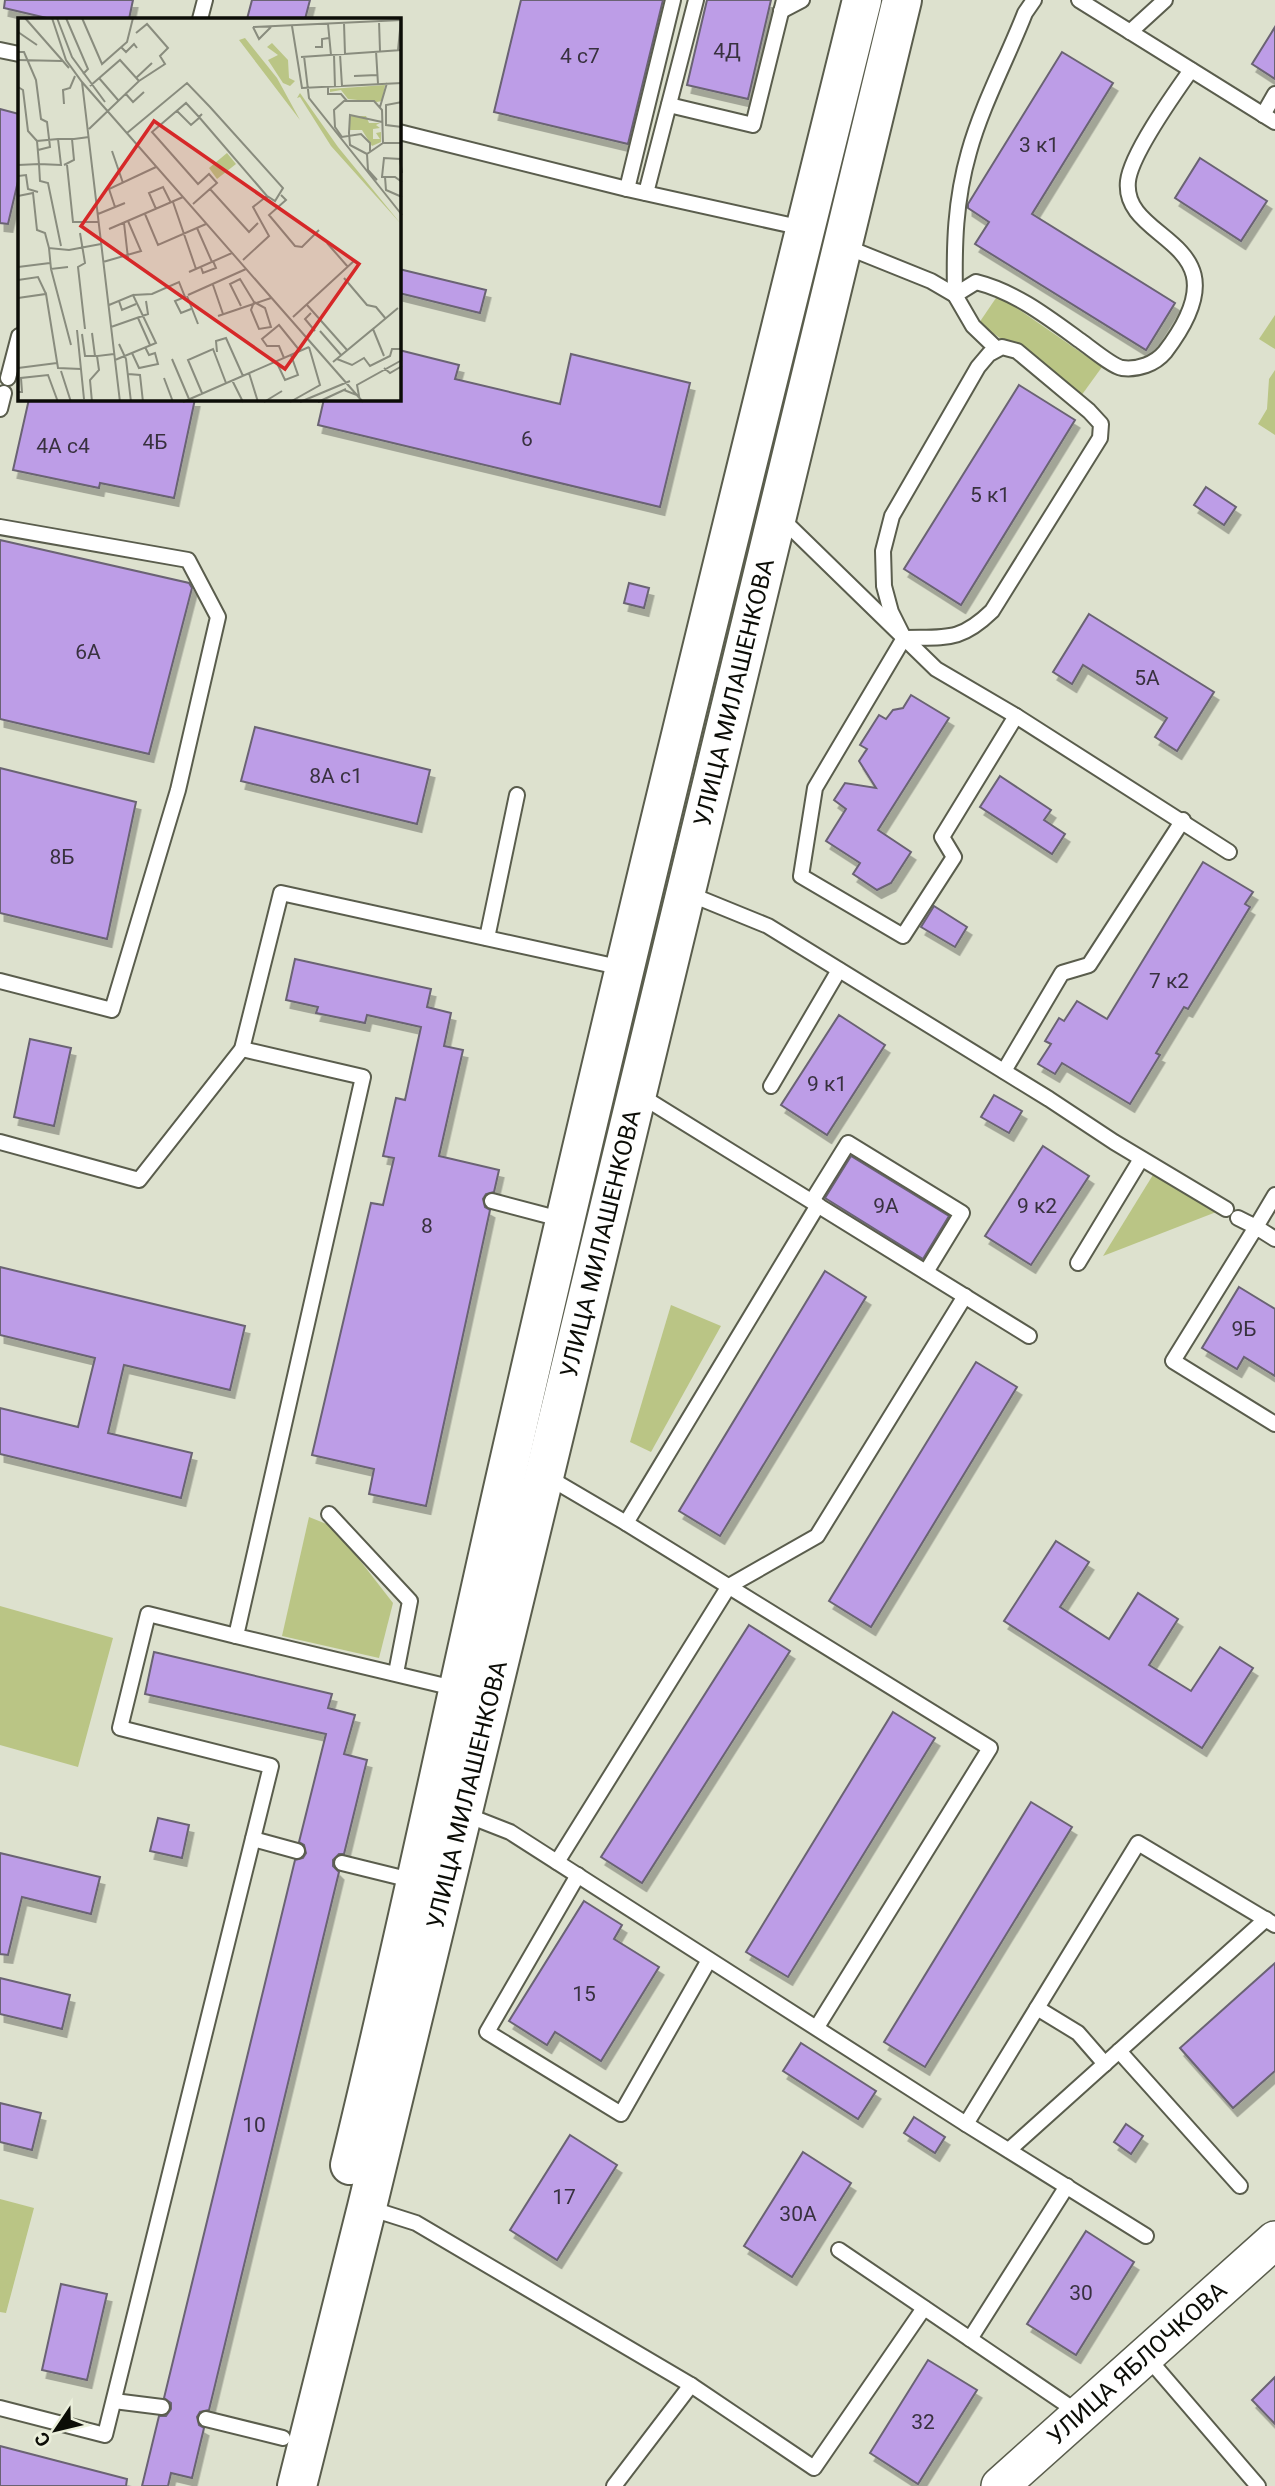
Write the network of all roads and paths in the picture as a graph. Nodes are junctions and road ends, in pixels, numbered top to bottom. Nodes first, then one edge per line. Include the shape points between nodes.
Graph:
1 (205, 0) edge
2 (673, 0) edge
3 (696, 0) edge
4 (802, 0) edge
5 (862, 0) edge
6 (902, 0) edge
7 (1034, 0) edge
8 (1079, 0) edge
9 (1165, 0) edge
10 (783, 6) edge
11 (200, 18) edge
12 (1130, 32) junction
13 (0, 50) edge
14 (18, 54) edge
15 (1191, 70) junction
16 (1275, 94) edge
17 (669, 105) junction
18 (1269, 118) edge
19 (401, 132) edge
20 (627, 189) junction
21 (646, 193) junction
22 (805, 228) junction
23 (843, 246) junction
24 (955, 295) junction
25 (18, 340) edge
26 (998, 349) junction
27 (8, 378) dead end
28 (4, 393) dead end
29 (0, 409) edge
30 (778, 514) junction
31 (0, 527) edge
32 (904, 638) junction
33 (1016, 716) junction
34 (517, 794) dead end
35 (1183, 820) junction
36 (1229, 852) dead end
37 (685, 893) junction
38 (488, 938) junction
39 (625, 968) junction
40 (839, 970) junction
41 (0, 981) edge
42 (242, 1049) junction
43 (1004, 1072) junction
44 (771, 1086) dead end
45 (636, 1094) junction
46 (0, 1142) edge
47 (1141, 1159) junction
48 (1275, 1195) edge
49 (492, 1201) dead end
50 (815, 1203) junction
51 (566, 1220) junction
52 (1256, 1227) junction
53 (1275, 1239) edge
54 (1078, 1263) dead end
55 (926, 1272) junction
56 (965, 1296) junction
57 (1029, 1336) dead end
58 (1275, 1424) edge
59 (544, 1475) junction
60 (330, 1514) dead end
61 (626, 1523) junction
62 (729, 1586) junction
63 (236, 1636) junction
64 (396, 1673) junction
65 (459, 1689) junction
66 (462, 1814) junction
67 (253, 1839) junction
68 (297, 1850) dead end
69 (557, 1862) junction
70 (342, 1863) dead end
71 (578, 1875) junction
72 (415, 1881) junction
73 (1270, 1922) edge
74 (709, 1960) junction
75 (1037, 2008) junction
76 (817, 2027) junction
77 (1119, 2051) junction
78 (1105, 2063) junction
79 (966, 2124) junction
80 (1009, 2150) junction
81 (1067, 2186) junction
82 (1240, 2186) dead end
83 (367, 2207) junction
84 (1146, 2236) dead end
85 (1275, 2240) edge
86 (839, 2249) dead end
87 (924, 2308) junction
88 (970, 2339) junction
89 (1145, 2356) junction
90 (691, 2385) junction
91 (114, 2401) junction
92 (162, 2407) dead end
93 (0, 2408) edge
94 (1080, 2414) junction
95 (206, 2418) dead end
96 (283, 2438) junction
97 (271, 2486) edge
98 (297, 2486) edge
99 (614, 2486) edge
100 (1000, 2486) edge
101 (1258, 2486) edge

1 - 11 lane
2 - 20 lane
3 - 17 lane
4 - 10 lane
5 - 22 main road, УЛИЦА МИЛАШЕНКОВА
6 - 23 main road, УЛИЦА МИЛАШЕНКОВА
7 - 24 lane via 969,151 957,203
8 - 12 lane
9 - 12 lane
10 - 17 lane via 753,125
12 - 15 lane
13 - 14 lane
15 - 18 lane
15 - 24 lane via 1164,109 1128,181 1130,200 1187,259 1195,279 1196,295 1160,358 1143,368 1120,368 998,287 976,282
16 - 18 lane
17 - 21 lane
19 - 20 lane
20 - 21 lane
21 - 22 lane
22 - 39 main road, УЛИЦА МИЛАШЕНКОВА
23 - 24 lane
23 - 30 main road, УЛИЦА МИЛАШЕНКОВА
24 - 26 lane via 973,327
25 - 27 lane
26 - 32 lane via 978,368 892,516 883,551 884,586
26 - 32 lane via 1017,351 1089,411 1101,424 1100,438 992,611 956,636
28 - 29 lane
30 - 32 lane
30 - 37 main road, УЛИЦА МИЛАШЕНКОВА
31 - 41 lane via 188,560 218,617 178,790 113,1010
32 - 33 lane via 936,669
32 - 33 lane via 815,788 801,876 903,936 954,857 942,837
33 - 35 lane
34 - 38 lane
35 - 36 lane
35 - 43 lane via 1089,965 1062,973
37 - 40 lane via 768,926
37 - 45 main road, УЛИЦА МИЛАШЕНКОВА
38 - 39 lane
38 - 42 lane via 281,893
39 - 51 main road, УЛИЦА МИЛАШЕНКОВА
40 - 43 lane
40 - 44 lane
42 - 46 lane via 139,1180
42 - 63 lane via 363,1077
43 - 47 lane
45 - 50 lane
45 - 59 main road, УЛИЦА МИЛАШЕНКОВА
47 - 52 lane
47 - 54 lane
48 - 52 lane
49 - 51 lane
50 - 55 lane
50 - 55 lane via 848,1143 962,1213
50 - 61 lane
51 - 65 main road, УЛИЦА МИЛАШЕНКОВА
52 - 53 lane
52 - 58 lane via 1173,1361
55 - 56 lane
56 - 57 lane
56 - 62 lane via 817,1536
59 - 61 lane
59 - 66 main road, УЛИЦА МИЛАШЕНКОВА
60 - 64 lane via 410,1601
61 - 62 lane
62 - 69 lane
62 - 76 lane via 990,1748
63 - 64 lane
63 - 67 lane via 148,1614 120,1728 271,1766
64 - 65 lane
65 - 72 main road, УЛИЦА МИЛАШЕНКОВА
66 - 69 lane via 510,1832
66 - 83 main road, УЛИЦА МИЛАШЕНКОВА
67 - 68 lane
67 - 91 lane
69 - 71 lane
70 - 72 lane
71 - 74 lane
71 - 74 lane via 487,2032 621,2114
72 - 96 main road, УЛИЦА МИЛАШЕНКОВА
73 - 75 lane via 1138,1843
73 - 77 lane
74 - 76 lane
75 - 78 lane via 1078,2033
75 - 79 lane
76 - 79 lane
77 - 78 lane
77 - 82 lane
78 - 80 lane
79 - 80 lane
80 - 81 lane
81 - 84 lane
81 - 88 lane
83 - 90 lane via 416,2223
83 - 98 main road, УЛИЦА МИЛАШЕНКОВА
85 - 89 street, УЛИЦА ЯБЛОЧКОВА
86 - 87 lane
87 - 88 lane
87 - 90 lane via 814,2468
88 - 94 lane
89 - 94 street, УЛИЦА ЯБЛОЧКОВА
89 - 101 lane
90 - 99 lane
91 - 92 lane
91 - 93 lane via 105,2435
94 - 100 street, УЛИЦА ЯБЛОЧКОВА
95 - 96 lane
96 - 97 main road, УЛИЦА МИЛАШЕНКОВА

